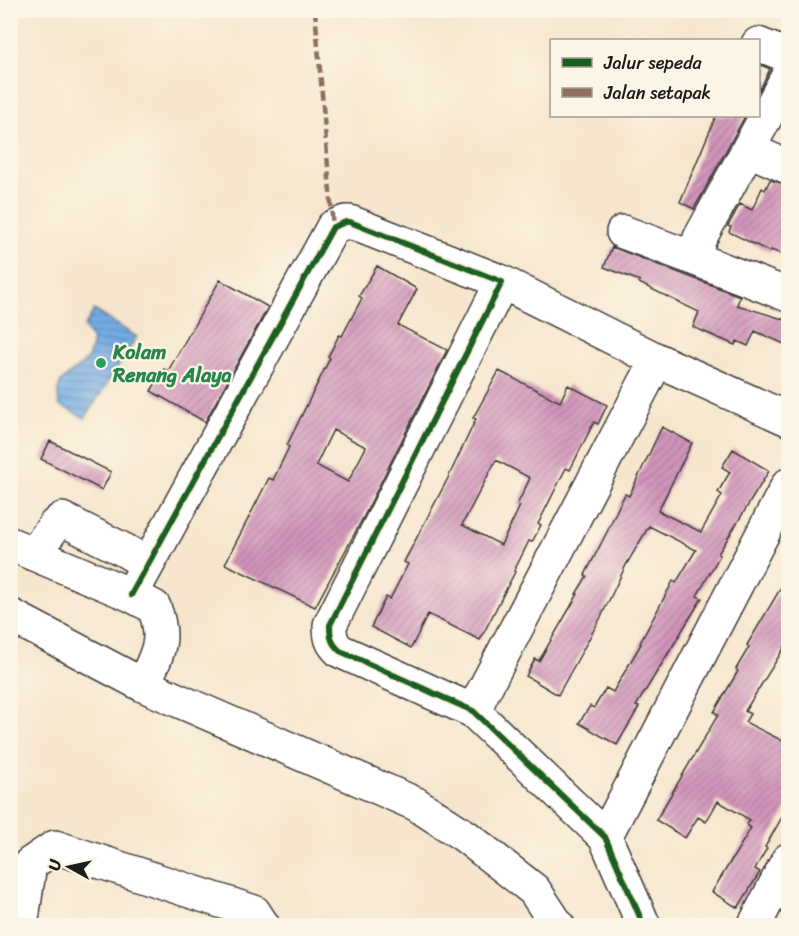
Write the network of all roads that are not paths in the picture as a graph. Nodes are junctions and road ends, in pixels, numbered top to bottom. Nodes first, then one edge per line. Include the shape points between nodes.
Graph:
1 (760, 44) edge
2 (789, 56) edge
3 (789, 76) edge
4 (749, 150) junction
5 (789, 167) edge
6 (623, 232) dead end
7 (693, 258) junction
8 (502, 282) junction
9 (789, 295) edge
10 (657, 360) junction
11 (789, 419) edge
12 (789, 485) edge
13 (22, 549) edge
14 (148, 564) junction
15 (131, 595) junction
16 (10, 615) edge
17 (143, 685) junction
18 (473, 711) junction
19 (605, 837) junction
20 (789, 860) edge
21 (21, 926) edge
22 (263, 926) edge
23 (558, 926) edge
24 (644, 926) edge
25 (754, 926) edge

1 - 2 street
3 - 4 street
4 - 5 street
4 - 7 street
6 - 7 street
7 - 9 street
8 - 10 street
8 - 14 street via 351,222 333,227
8 - 18 street via 330,625 332,644 340,651
10 - 11 street
10 - 18 street
12 - 19 street
13 - 14 street via 62,519
13 - 15 street
14 - 15 street
15 - 17 street via 154,607 161,625 160,642
16 - 17 street
17 - 23 street via 416,804 534,890
18 - 19 street
19 - 24 street
20 - 25 street
21 - 22 street via 30,864 55,847 254,912

